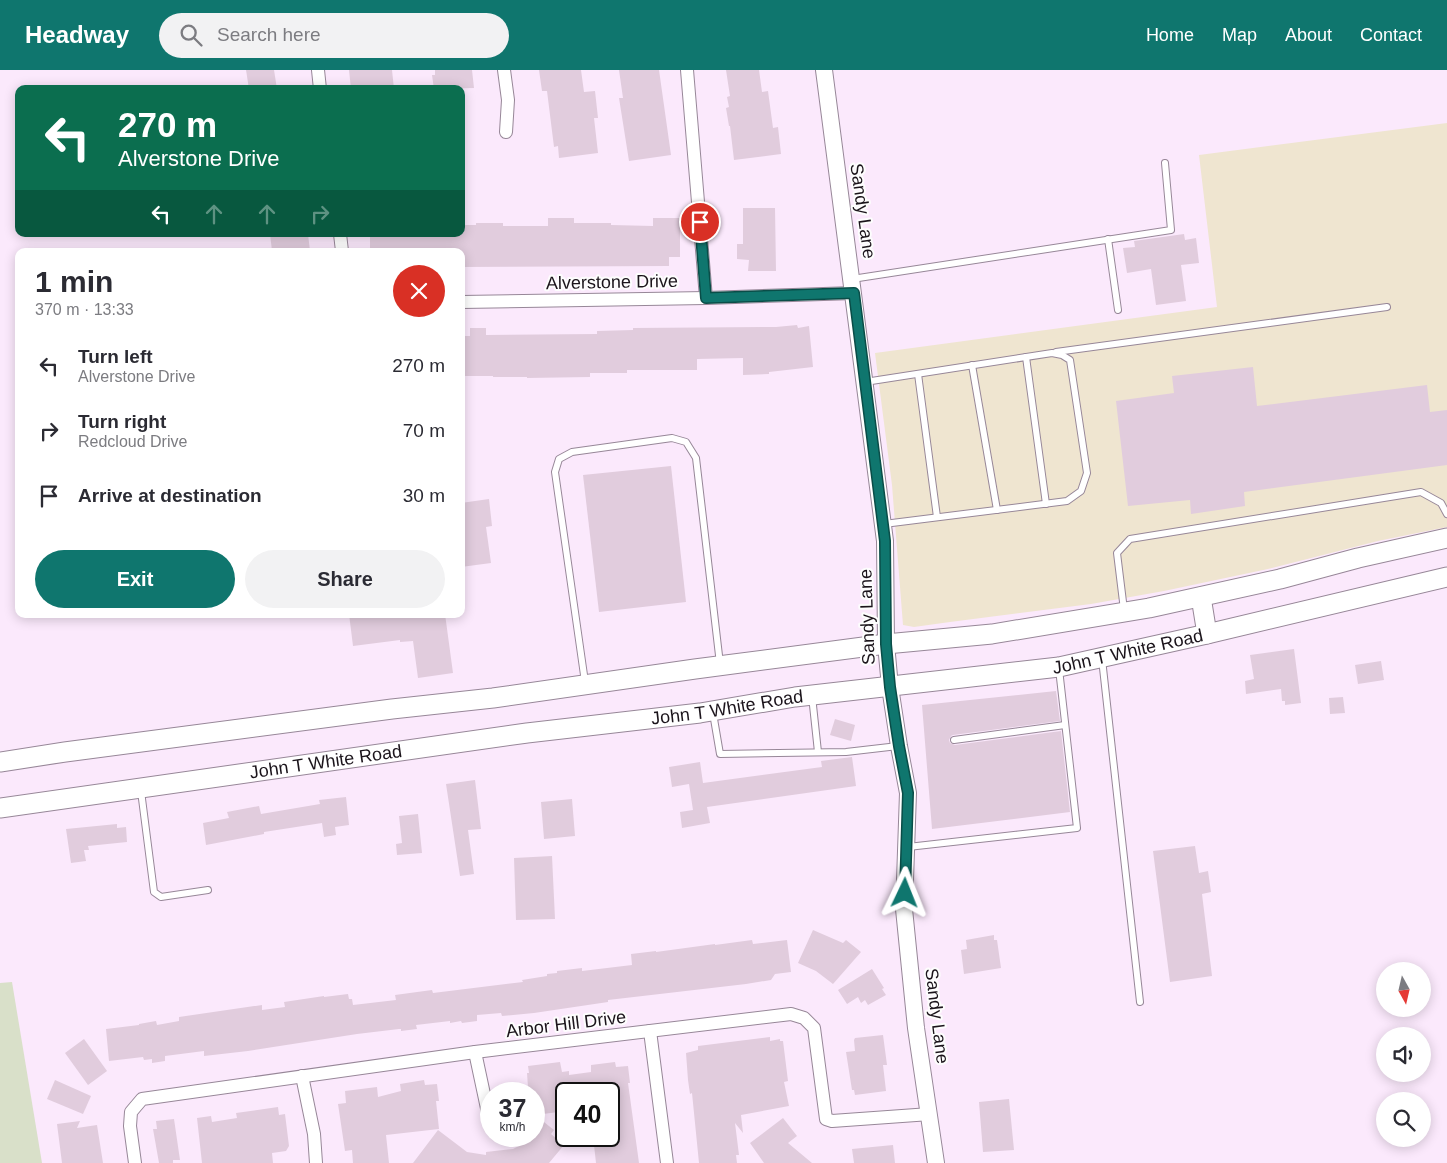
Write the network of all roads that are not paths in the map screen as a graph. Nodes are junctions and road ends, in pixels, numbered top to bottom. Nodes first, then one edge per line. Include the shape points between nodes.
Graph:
1 (318, 70) edge
2 (504, 70) edge
3 (687, 70) edge
4 (824, 70) edge
5 (320, 85) edge
6 (506, 132) dead end
7 (1165, 163) dead end
8 (1108, 239) junction
9 (853, 286) junction
10 (706, 298) junction
11 (465, 302) edge
12 (1387, 307) dead end
13 (1118, 310) dead end
14 (1052, 353) junction
15 (1026, 357) junction
16 (972, 366) junction
17 (918, 374) junction
18 (865, 382) junction
19 (1046, 504) junction
20 (997, 510) junction
21 (1447, 514) edge
22 (937, 517) junction
23 (883, 524) junction
24 (1447, 538) edge
25 (1447, 576) edge
26 (1201, 597) junction
27 (1124, 612) junction
28 (1207, 634) junction
29 (886, 644) junction
30 (1101, 657) junction
31 (720, 666) junction
32 (1059, 667) junction
33 (585, 685) junction
34 (890, 687) junction
35 (812, 696) junction
36 (712, 710) junction
37 (1065, 725) junction
38 (954, 740) dead end
39 (899, 746) junction
40 (818, 752) junction
41 (0, 762) edge
42 (141, 787) junction
43 (0, 808) edge
44 (906, 847) junction
45 (208, 890) dead end
46 (1140, 1002) dead end
47 (650, 1031) junction
48 (475, 1052) junction
49 (302, 1076) junction
50 (481, 1082) edge
51 (930, 1114) junction
52 (135, 1163) edge
53 (316, 1163) edge
54 (667, 1163) edge
55 (936, 1163) edge

1 - 5 street
2 - 6 street via 508,100
3 - 10 street
4 - 9 street, Sandy Lane
7 - 8 lane via 1171,230
8 - 9 lane
8 - 13 lane
9 - 10 street, Alverstone Drive
9 - 18 street, Sandy Lane
10 - 11 street, Alverstone Drive
12 - 14 lane
14 - 15 lane
14 - 19 lane via 1070,360 1087,473 1081,492 1067,501
15 - 16 lane
15 - 19 lane
16 - 17 lane
16 - 20 lane
17 - 18 lane
17 - 22 lane
18 - 23 street, Sandy Lane
19 - 20 lane
20 - 22 lane
21 - 27 lane via 1441,503 1421,492 1130,539 1117,553
22 - 23 lane
23 - 29 street, Sandy Lane
24 - 26 main road, John T White Road
25 - 28 main road, John T White Road
26 - 27 main road, John T White Road
26 - 28 main road
27 - 29 main road, John T White Road via 992,634
28 - 30 main road, John T White Road
29 - 31 main road, John T White Road
29 - 34 street, Sandy Lane
30 - 32 main road, John T White Road
30 - 46 lane
31 - 33 main road, John T White Road
31 - 33 lane via 696,458 686,442 672,438 654,440 572,452 559,459 555,472
32 - 34 main road, John T White Road
32 - 37 lane
33 - 41 main road, John T White Road
34 - 35 main road, John T White Road
34 - 39 street, Sandy Lane
35 - 36 main road, John T White Road
35 - 40 lane
36 - 40 lane via 720,754
36 - 42 main road, John T White Road
37 - 38 lane
37 - 44 lane via 1077,828
39 - 40 lane
39 - 44 street, Sandy Lane via 908,793
42 - 43 main road, John T White Road
42 - 45 lane via 154,892 161,897
44 - 51 street, Sandy Lane via 904,909 916,1028
47 - 48 street, Arbor Hill Drive
47 - 51 street, Arbor Hill Drive via 791,1014 804,1018 814,1028 826,1119
47 - 54 street
48 - 49 street, Arbor Hill Drive
48 - 50 street
49 - 52 street, Arbor Hill Drive via 142,1099 131,1112
49 - 53 street via 314,1134
51 - 55 street, Sandy Lane

